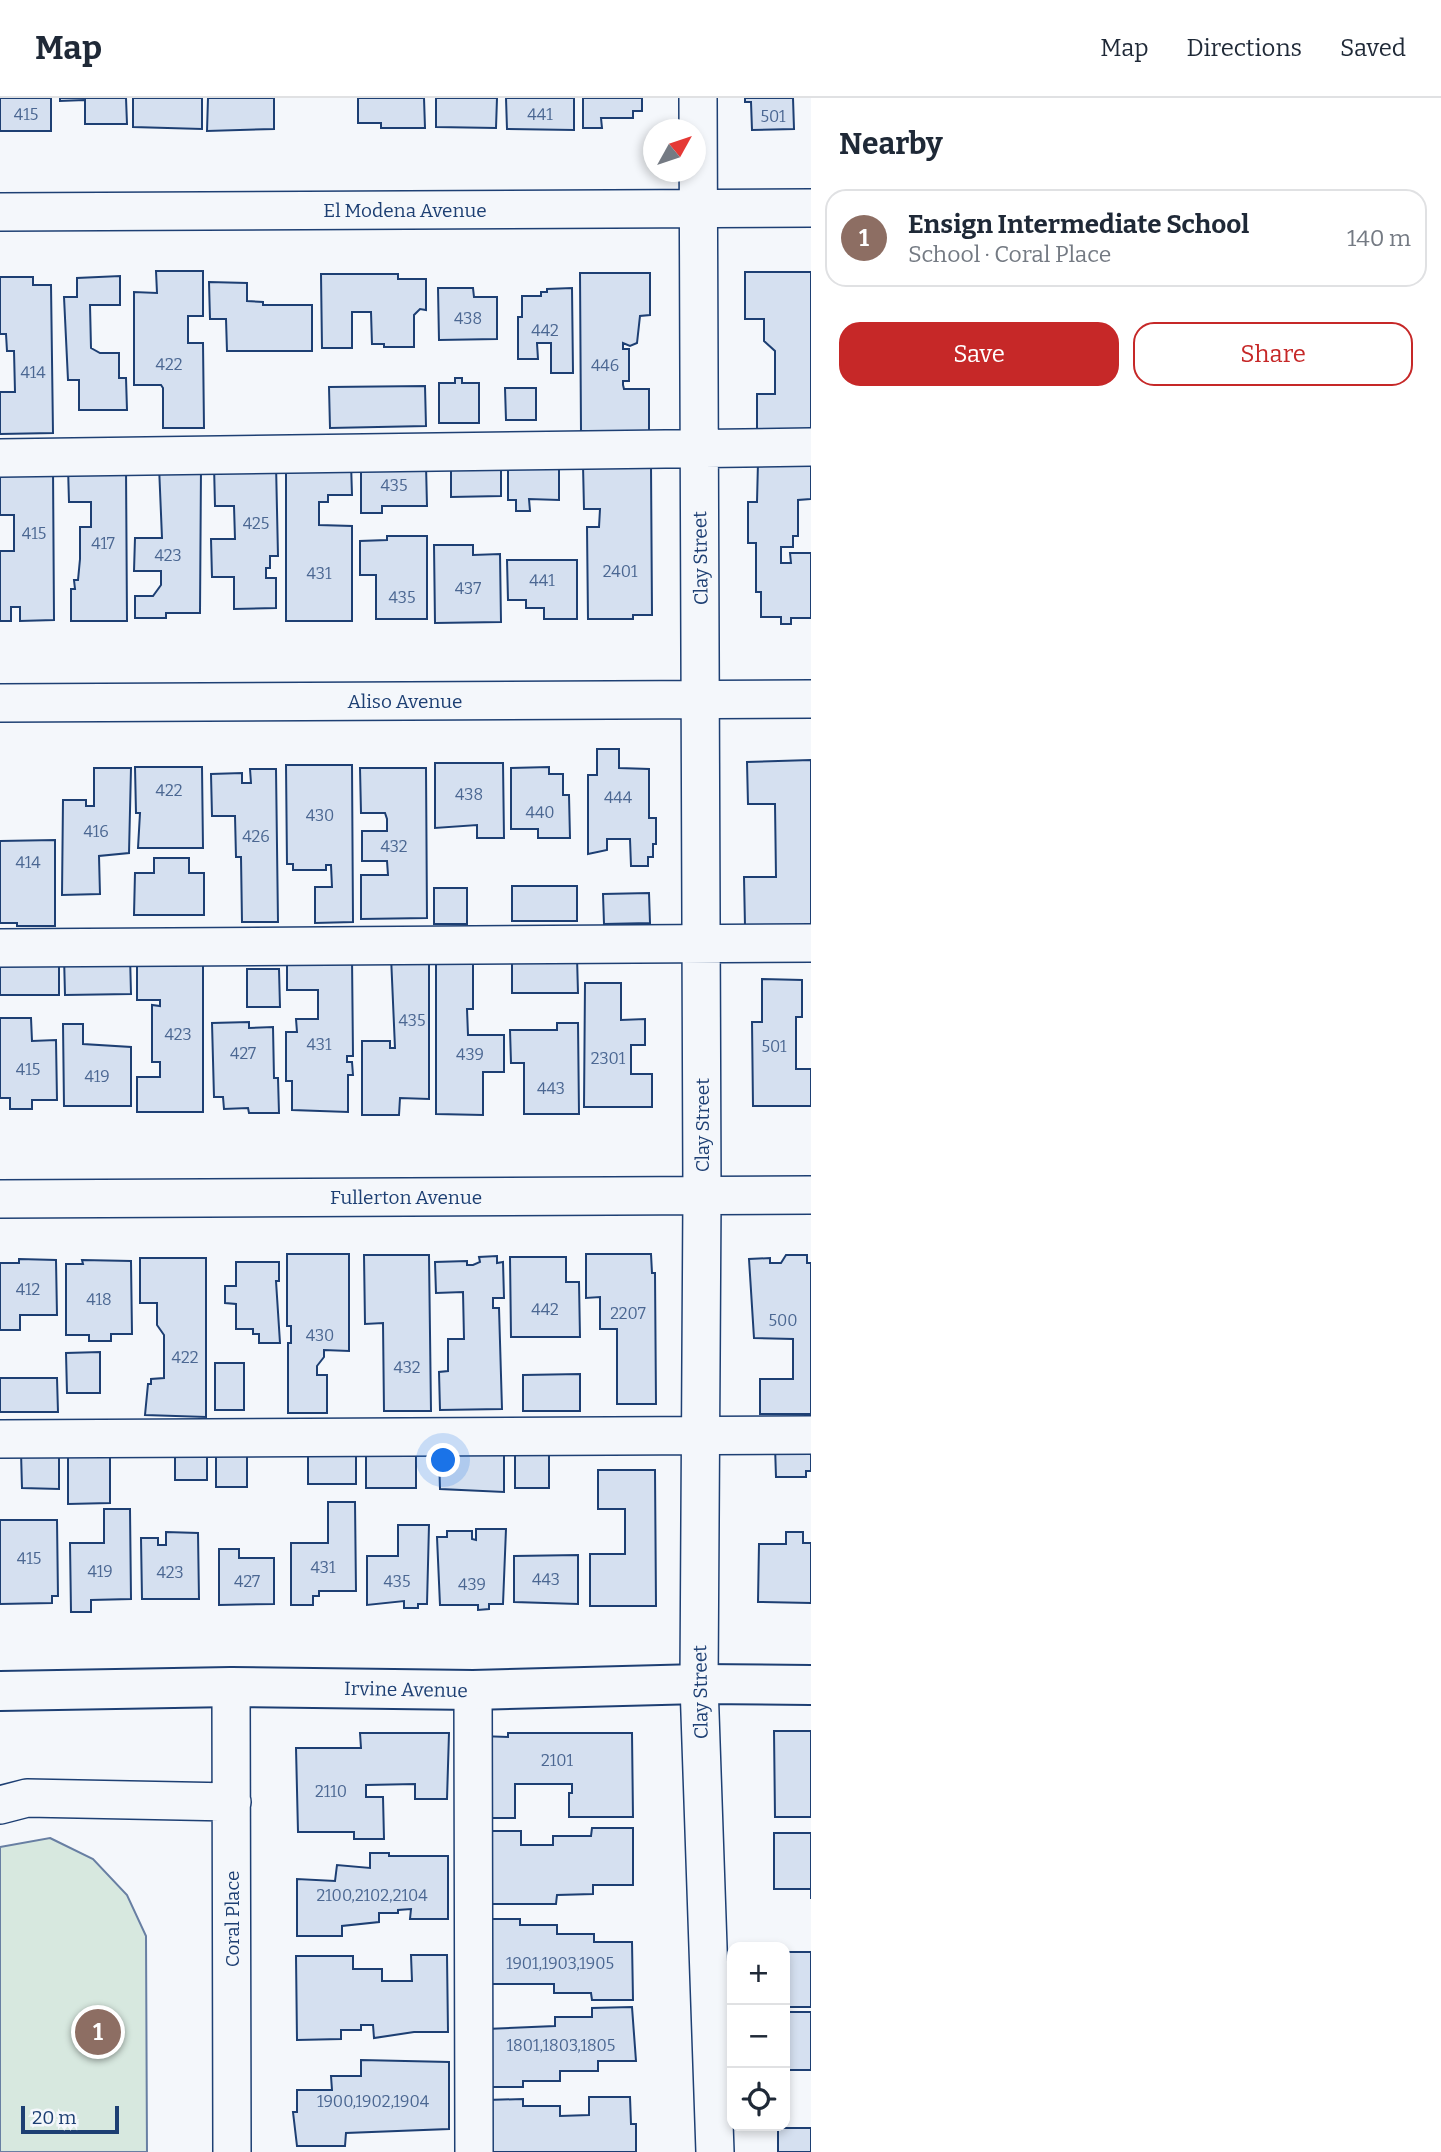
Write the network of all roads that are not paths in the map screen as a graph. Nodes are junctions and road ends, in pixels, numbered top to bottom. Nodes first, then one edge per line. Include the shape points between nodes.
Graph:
1 (698, 98) edge
2 (697, 208) junction
3 (811, 208) edge
4 (0, 212) edge
5 (811, 447) edge
6 (699, 448) junction
7 (0, 458) edge
8 (701, 699) junction
9 (811, 699) edge
10 (0, 703) edge
11 (701, 943) junction
12 (811, 943) edge
13 (0, 948) edge
14 (811, 1195) edge
15 (702, 1196) junction
16 (0, 1199) edge
17 (700, 1436) junction
18 (811, 1436) edge
19 (0, 1439) edge
20 (699, 1684) junction
21 (811, 1685) edge
22 (231, 1687) junction
23 (472, 1690) junction
24 (0, 1691) edge
25 (232, 1802) junction
26 (0, 1805) edge
27 (232, 2152) edge
28 (474, 2152) edge
29 (715, 2152) edge

1 - 2 street, Clay Street
2 - 3 street, El Modena Avenue
2 - 4 street, El Modena Avenue
2 - 6 street, Clay Street
5 - 6 street
6 - 7 street
6 - 8 street, Clay Street
8 - 9 street, Aliso Avenue
8 - 10 street, Aliso Avenue
8 - 11 street, Clay Street
11 - 12 street
11 - 13 street
11 - 15 street, Clay Street
14 - 15 street, Fullerton Avenue
15 - 16 street, Fullerton Avenue
15 - 17 street, Clay Street
17 - 18 street
17 - 19 street
17 - 20 street, Clay Street
20 - 21 main road, Irvine Avenue
20 - 23 main road, Irvine Avenue
20 - 29 street, Clay Street
22 - 23 main road, Irvine Avenue
22 - 24 main road, Irvine Avenue
22 - 25 street, Coral Place
23 - 28 street
25 - 26 street via 27,1798
25 - 27 street, Coral Place

